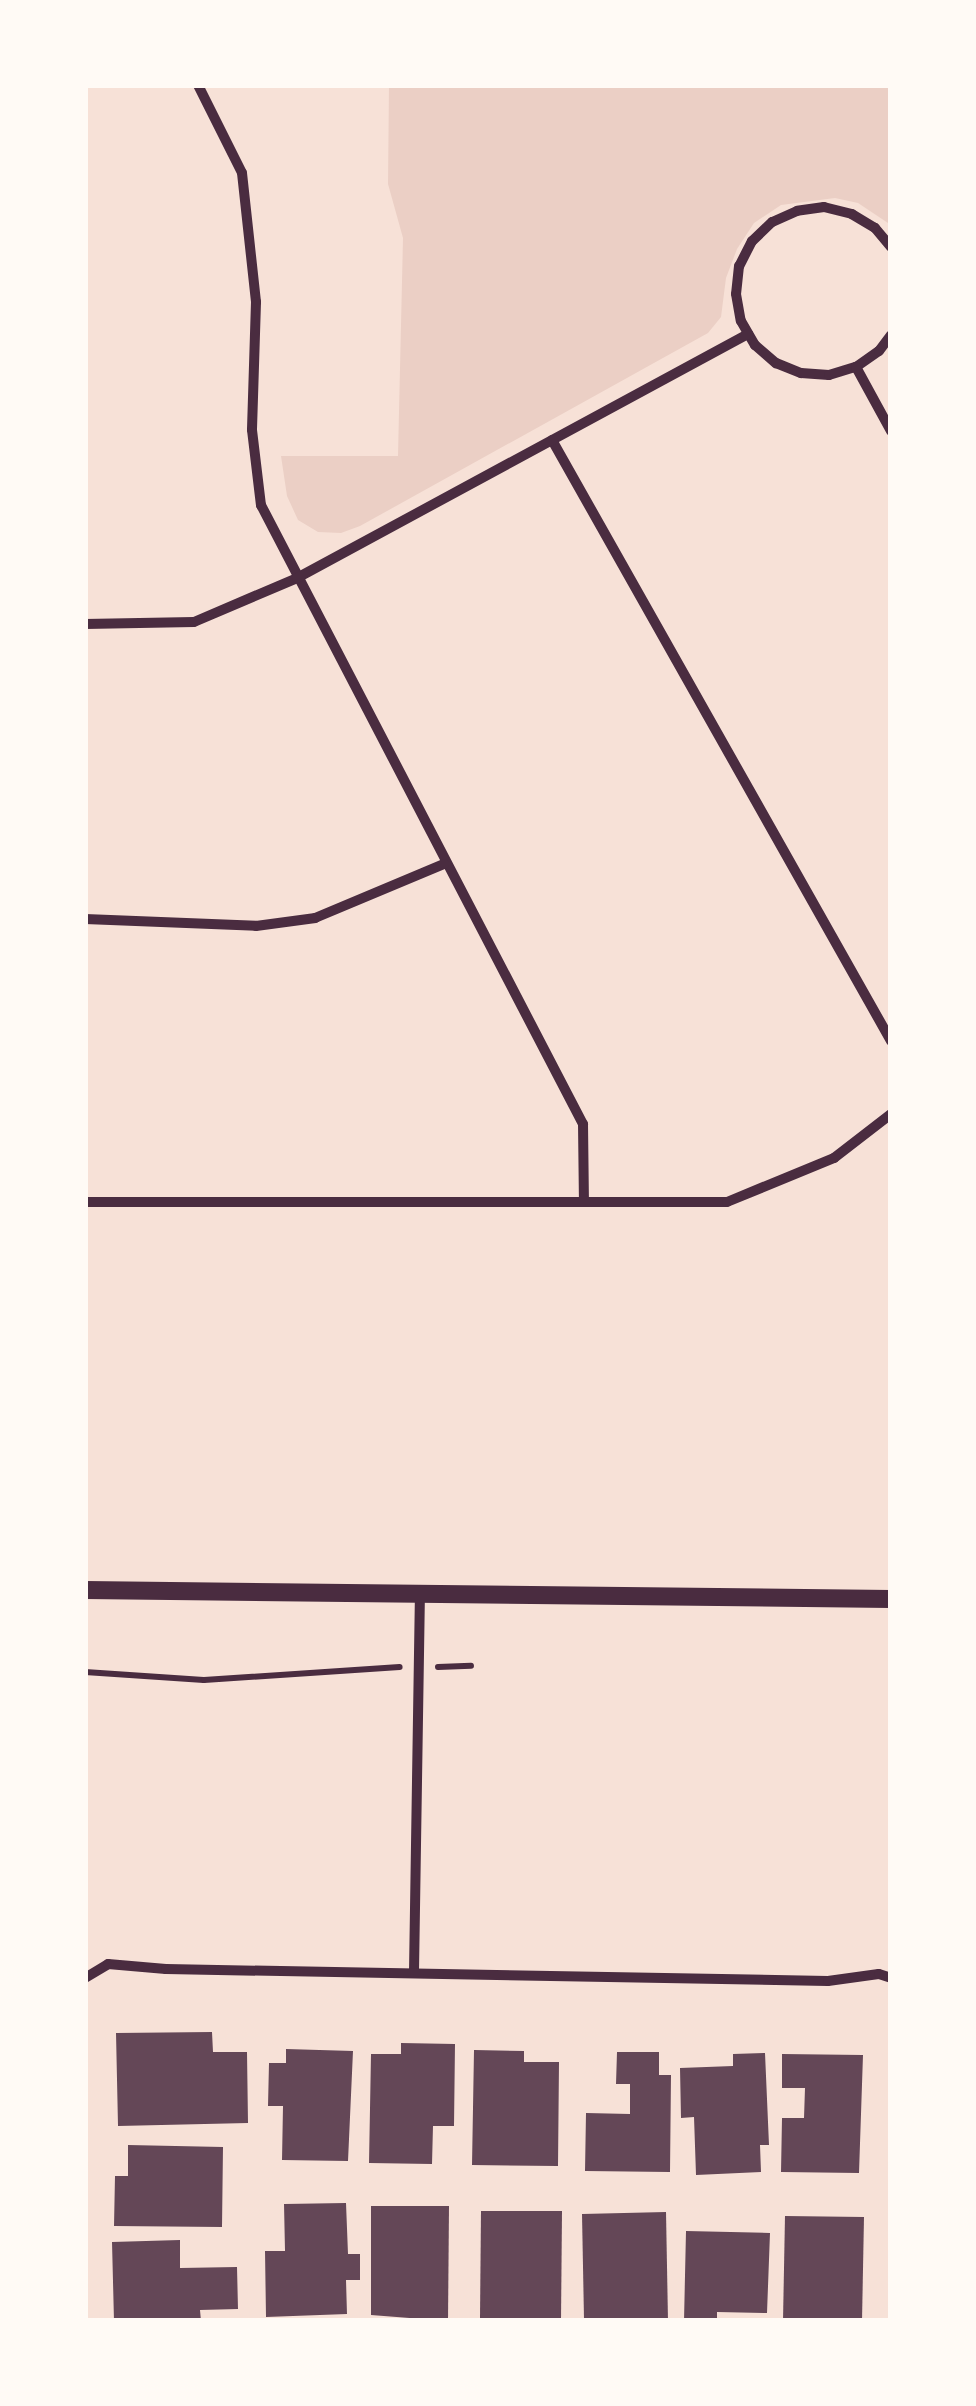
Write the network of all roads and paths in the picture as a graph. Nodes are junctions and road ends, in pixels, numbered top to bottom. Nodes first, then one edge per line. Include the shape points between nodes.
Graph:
1 (198, 85) edge
2 (891, 246) edge
3 (748, 334) junction
4 (891, 335) edge
5 (856, 368) junction
6 (891, 431) edge
7 (552, 440) junction
8 (296, 578) junction
9 (85, 624) edge
10 (444, 864) junction
11 (85, 919) edge
12 (891, 1041) edge
13 (891, 1114) edge
14 (85, 1202) edge
15 (584, 1202) junction
16 (85, 1590) edge
17 (420, 1593) junction
18 (891, 1600) edge
19 (472, 1666) dead end
20 (419, 1667) junction
21 (85, 1672) edge
22 (414, 1972) junction
23 (85, 1978) edge
24 (891, 1978) edge

1 - 8 street via 242,173 256,302 252,430 261,505
2 - 3 street via 852,214 824,208 797,210 772,222 739,266 736,294
3 - 5 street via 776,362 802,373
3 - 7 street
4 - 5 street
5 - 6 street
7 - 8 street
7 - 12 street
8 - 9 street via 194,622
8 - 10 street
10 - 11 street via 315,918 256,926
10 - 15 street via 583,1124
13 - 15 street via 834,1158 728,1202
14 - 15 street
16 - 17 street
17 - 18 street
17 - 20 street
19 - 20 path
20 - 21 path via 204,1680
20 - 22 street
22 - 23 street via 108,1964
22 - 24 street

